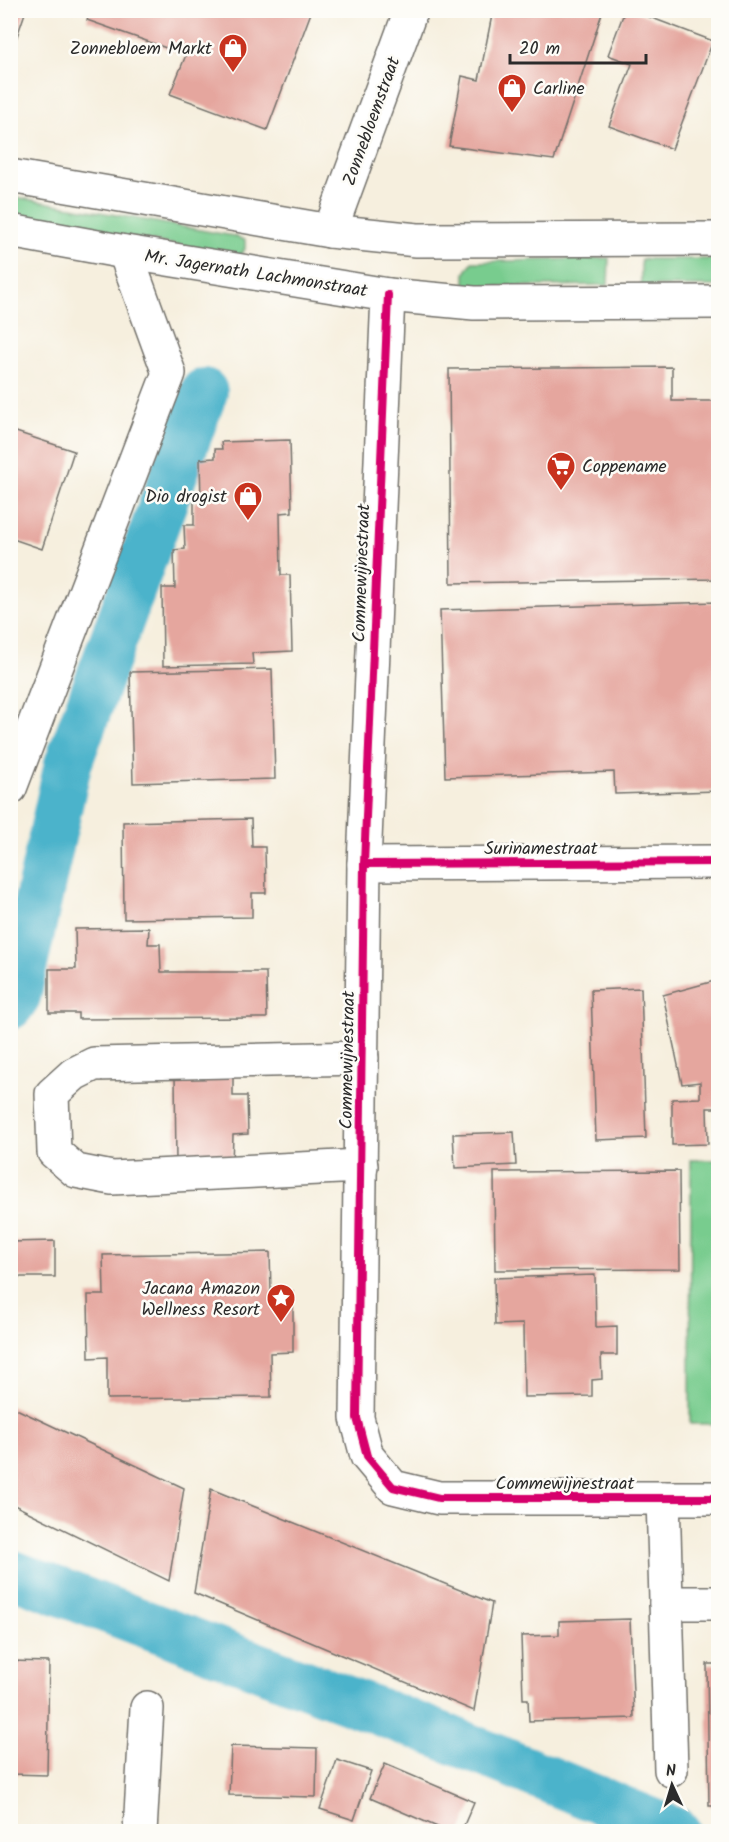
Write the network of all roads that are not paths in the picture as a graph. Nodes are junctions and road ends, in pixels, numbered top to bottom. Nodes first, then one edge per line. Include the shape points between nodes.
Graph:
1 (411, 10) edge
2 (10, 176) edge
3 (10, 231) edge
4 (330, 231) junction
5 (718, 238) edge
6 (125, 252) junction
7 (388, 295) junction
8 (718, 302) edge
9 (10, 788) edge
10 (718, 861) edge
11 (364, 864) junction
12 (362, 1058) junction
13 (361, 1166) junction
14 (663, 1498) junction
15 (718, 1498) edge
16 (666, 1603) junction
17 (718, 1603) edge
18 (147, 1708) dead end
19 (671, 1770) dead end
20 (140, 1832) edge

1 - 4 street, Zonnebloemstraat
2 - 4 street
3 - 6 street, Mr. Jagernath Lachmonstraat
4 - 5 street via 417,240
6 - 7 street, Mr. Jagernath Lachmonstraat
6 - 9 street via 169,373
7 - 8 street, Mr. Jagernath Lachmonstraat via 474,303
7 - 11 street, Commewijnestraat
10 - 11 street, Surinamestraat
11 - 12 street, Commewijnestraat
12 - 13 street, Commewijnestraat
12 - 13 street via 94,1064 74,1074 52,1094 54,1152 76,1170 112,1178
13 - 14 street, Commewijnestraat via 357,1418 367,1456 393,1487 439,1498
14 - 15 street, Commewijnestraat
14 - 16 street
16 - 17 street
16 - 19 street
18 - 20 street

